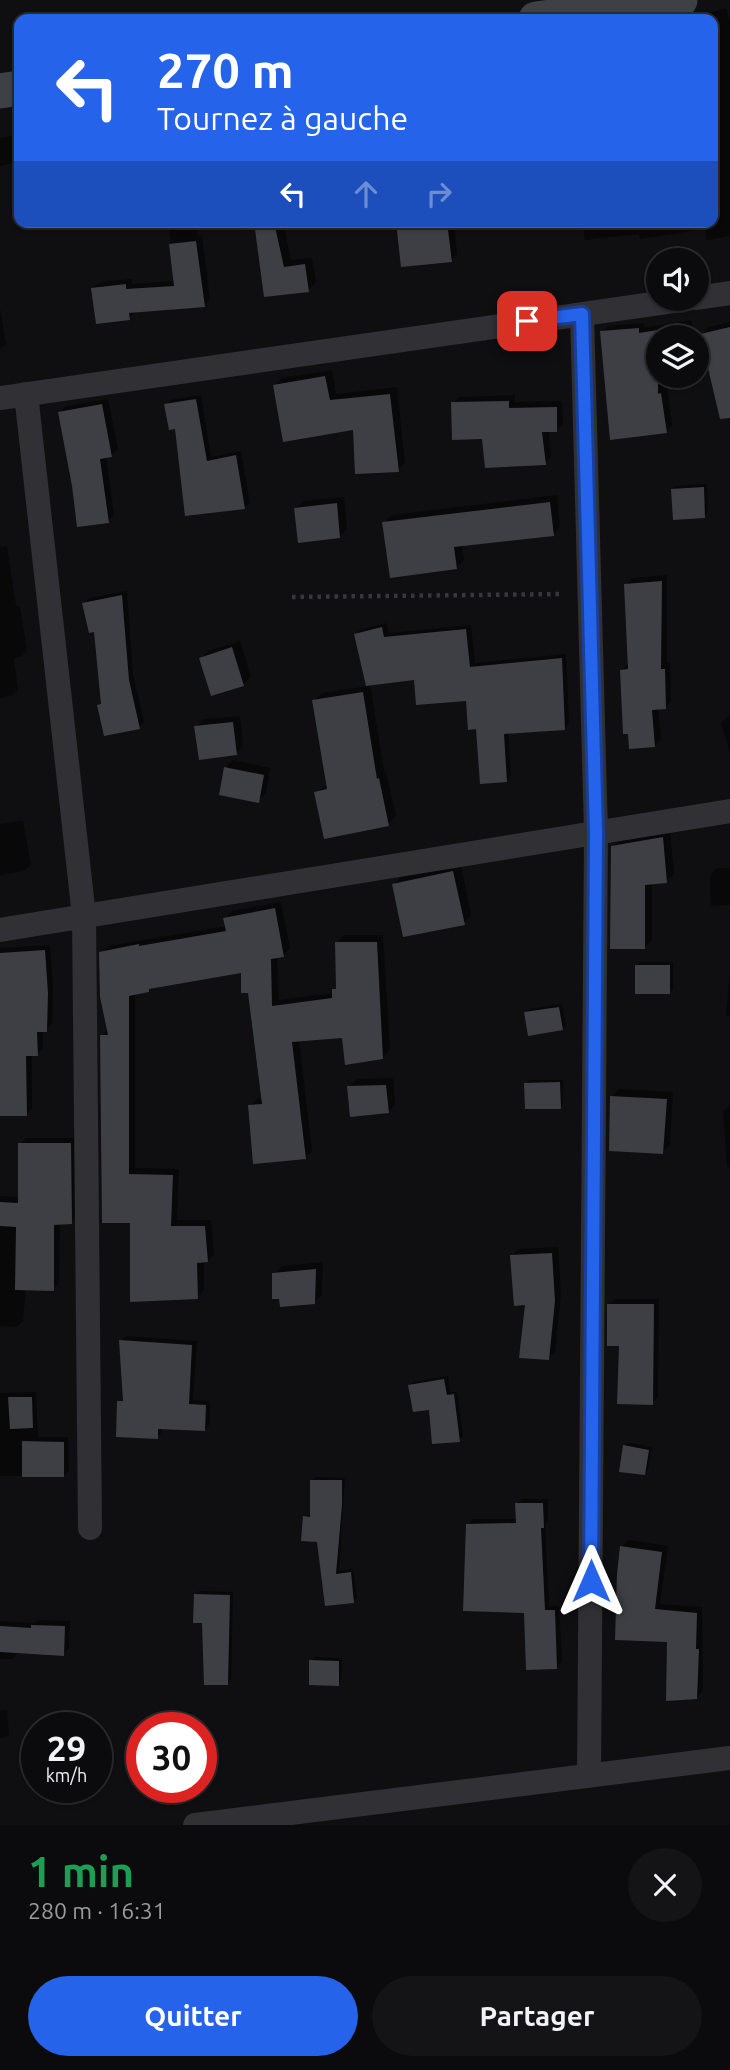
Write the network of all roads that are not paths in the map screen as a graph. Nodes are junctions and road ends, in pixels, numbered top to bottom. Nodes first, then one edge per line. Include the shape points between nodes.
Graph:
1 (680, 0) edge
2 (574, 14) edge
3 (730, 293) edge
4 (709, 296) edge
5 (646, 305) edge
6 (582, 314) junction
7 (26, 394) junction
8 (0, 398) edge
9 (730, 811) edge
10 (596, 833) junction
11 (84, 916) junction
12 (0, 930) edge
13 (90, 1528) dead end
14 (730, 1758) edge
15 (589, 1776) junction
16 (195, 1825) edge

1 - 2 main road
3 - 4 street
5 - 6 street
6 - 7 street
6 - 10 street
7 - 8 street
7 - 11 street
9 - 10 street
10 - 11 street
10 - 15 street
11 - 12 street
11 - 13 street
14 - 15 street
15 - 16 street

